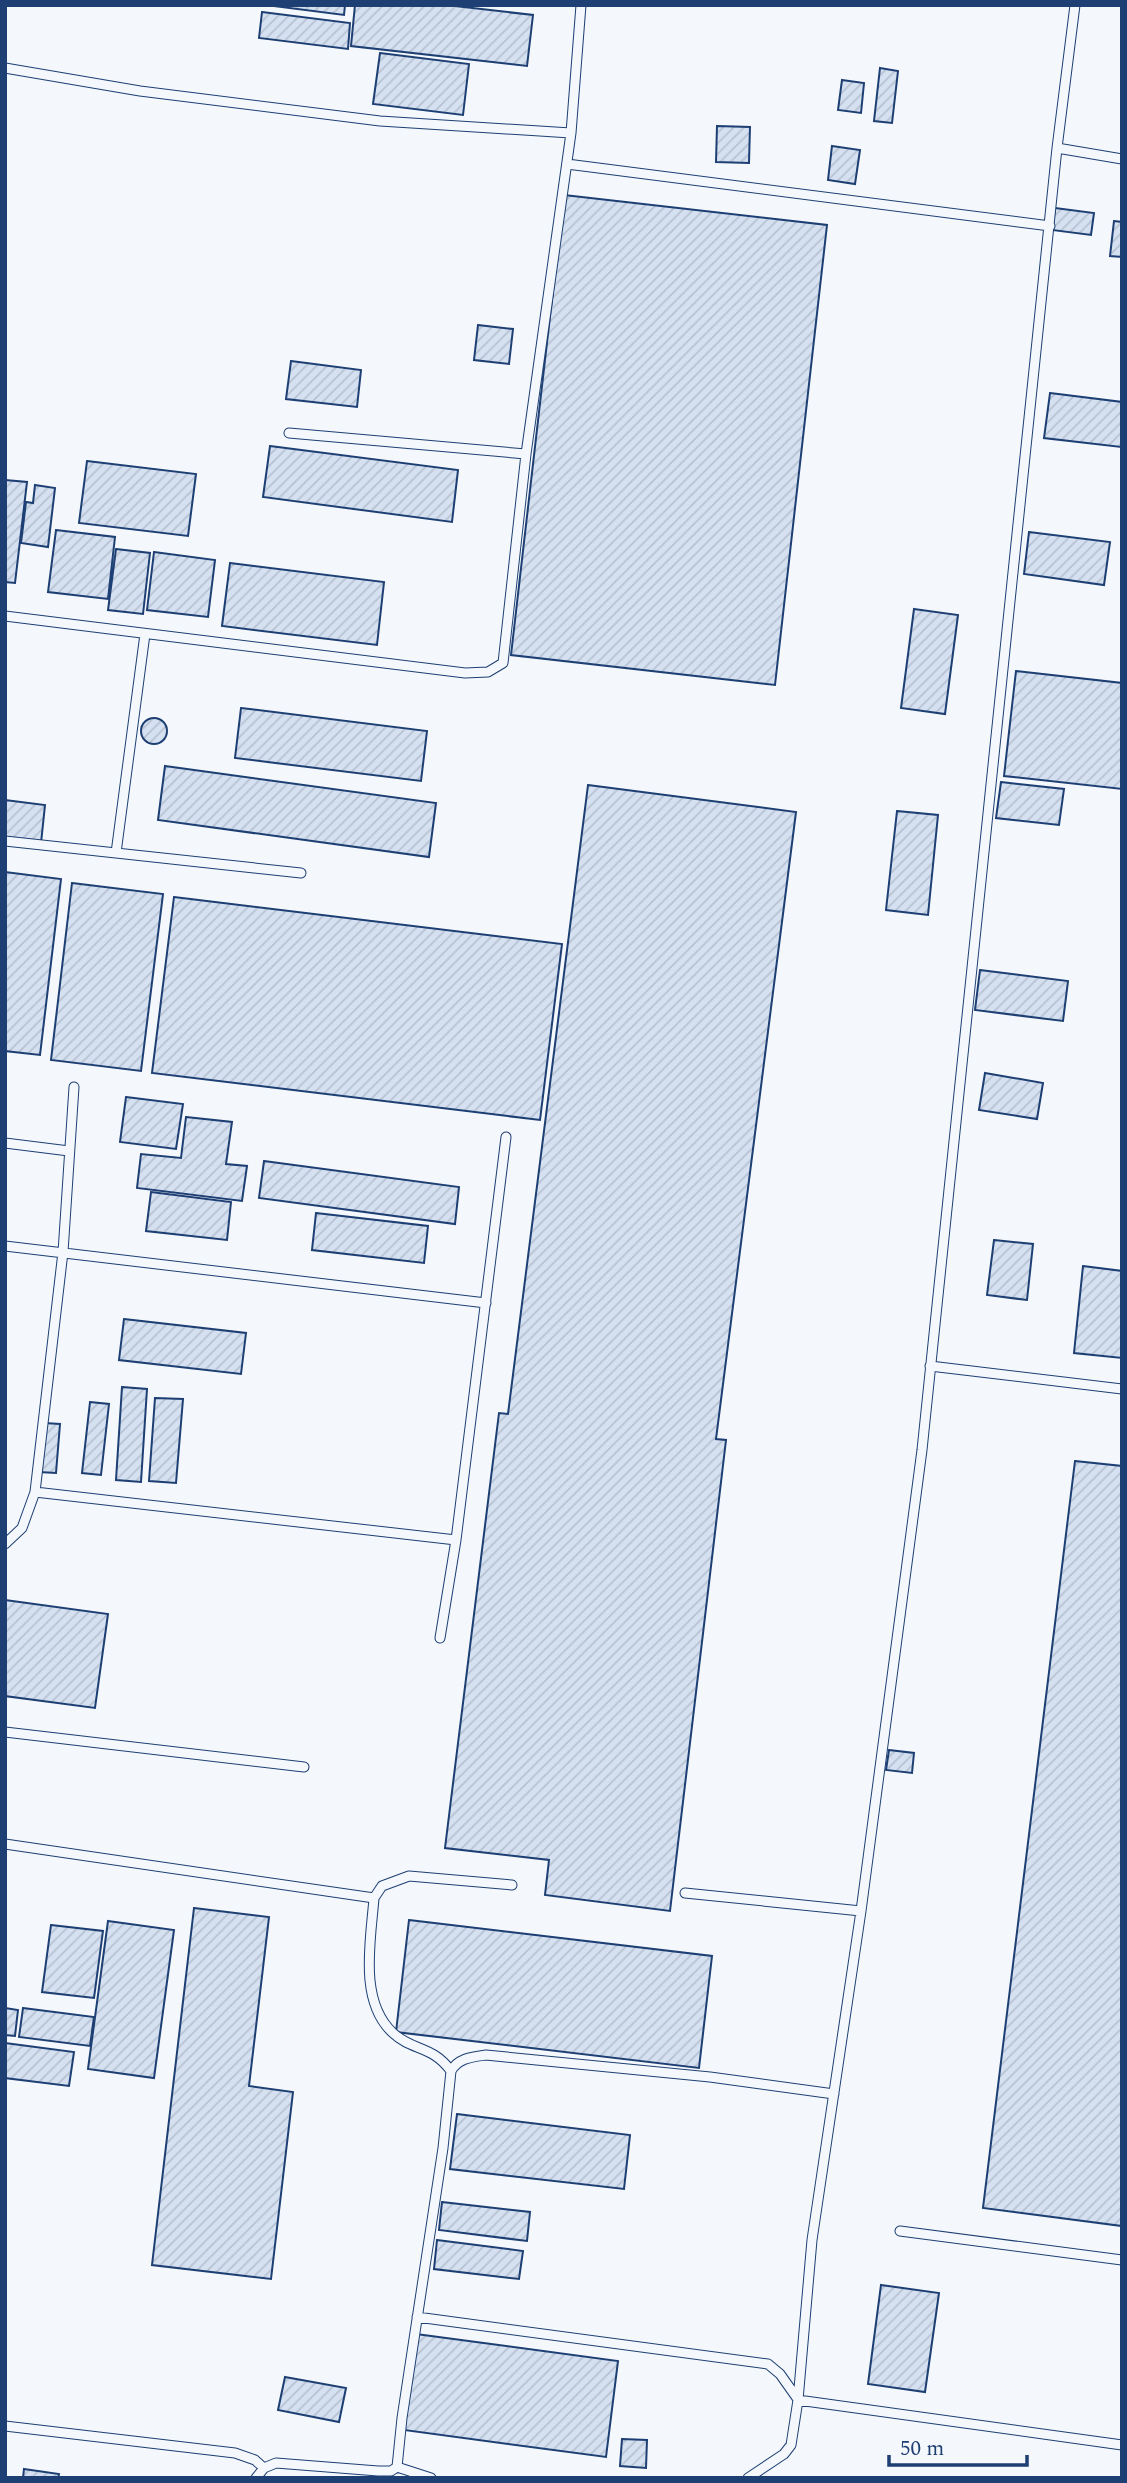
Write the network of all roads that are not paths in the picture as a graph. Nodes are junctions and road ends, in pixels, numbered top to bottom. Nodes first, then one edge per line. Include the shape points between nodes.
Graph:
1 (581, 5) edge
2 (1075, 5) edge
3 (5, 68) edge
4 (571, 133) junction
5 (1057, 148) junction
6 (1122, 159) edge
7 (567, 164) junction
8 (1050, 226) junction
9 (289, 433) dead end
10 (526, 454) junction
11 (5, 616) edge
12 (145, 634) junction
13 (5, 841) edge
14 (116, 853) junction
15 (301, 873) dead end
16 (74, 1087) dead end
17 (506, 1137) dead end
18 (5, 1143) edge
19 (69, 1151) junction
20 (5, 1246) edge
21 (63, 1252) junction
22 (486, 1303) junction
23 (930, 1366) junction
24 (1122, 1389) edge
25 (35, 1492) junction
26 (456, 1540) junction
27 (5, 1544) edge
28 (440, 1639) dead end
29 (5, 1732) edge
30 (304, 1767) dead end
31 (5, 1844) edge
32 (512, 1885) dead end
33 (685, 1893) dead end
34 (374, 1898) junction
35 (861, 1911) junction
36 (451, 2071) junction
37 (834, 2094) junction
38 (900, 2231) dead end
39 (1122, 2260) edge
40 (417, 2317) junction
41 (798, 2400) junction
42 (5, 2426) edge
43 (1122, 2445) edge
44 (768, 2464) junction
45 (397, 2467) junction
46 (264, 2468) junction
47 (256, 2478) edge
48 (431, 2478) edge
49 (748, 2478) edge
50 (767, 2478) edge

1 - 4 lane
2 - 5 lane
3 - 4 lane via 140,91 380,121
4 - 7 lane
5 - 6 lane
5 - 8 lane
7 - 8 lane
7 - 10 lane
8 - 23 lane
9 - 10 lane
10 - 12 lane via 503,663 488,672 465,673
11 - 12 lane
12 - 14 lane
13 - 14 lane
14 - 15 lane
16 - 19 lane
17 - 22 lane
18 - 19 lane
19 - 21 lane
20 - 21 lane
21 - 22 lane
21 - 25 lane
22 - 26 lane
23 - 24 lane
23 - 35 lane
25 - 26 lane
25 - 27 lane via 22,1528
26 - 28 lane
29 - 30 lane
31 - 34 lane
32 - 34 lane via 409,1876 382,1886
33 - 35 lane
34 - 36 lane via 371,1986 379,2013 393,2034 433,2053
35 - 37 lane
36 - 37 lane via 461,2060 486,2055
36 - 40 lane
37 - 41 lane via 812,2240
38 - 39 lane
40 - 41 lane via 768,2364
40 - 45 lane
41 - 43 lane
41 - 44 lane via 791,2445
42 - 46 lane via 235,2453
44 - 49 lane
44 - 50 lane
45 - 46 lane via 378,2471 276,2463
45 - 48 lane
46 - 47 lane

